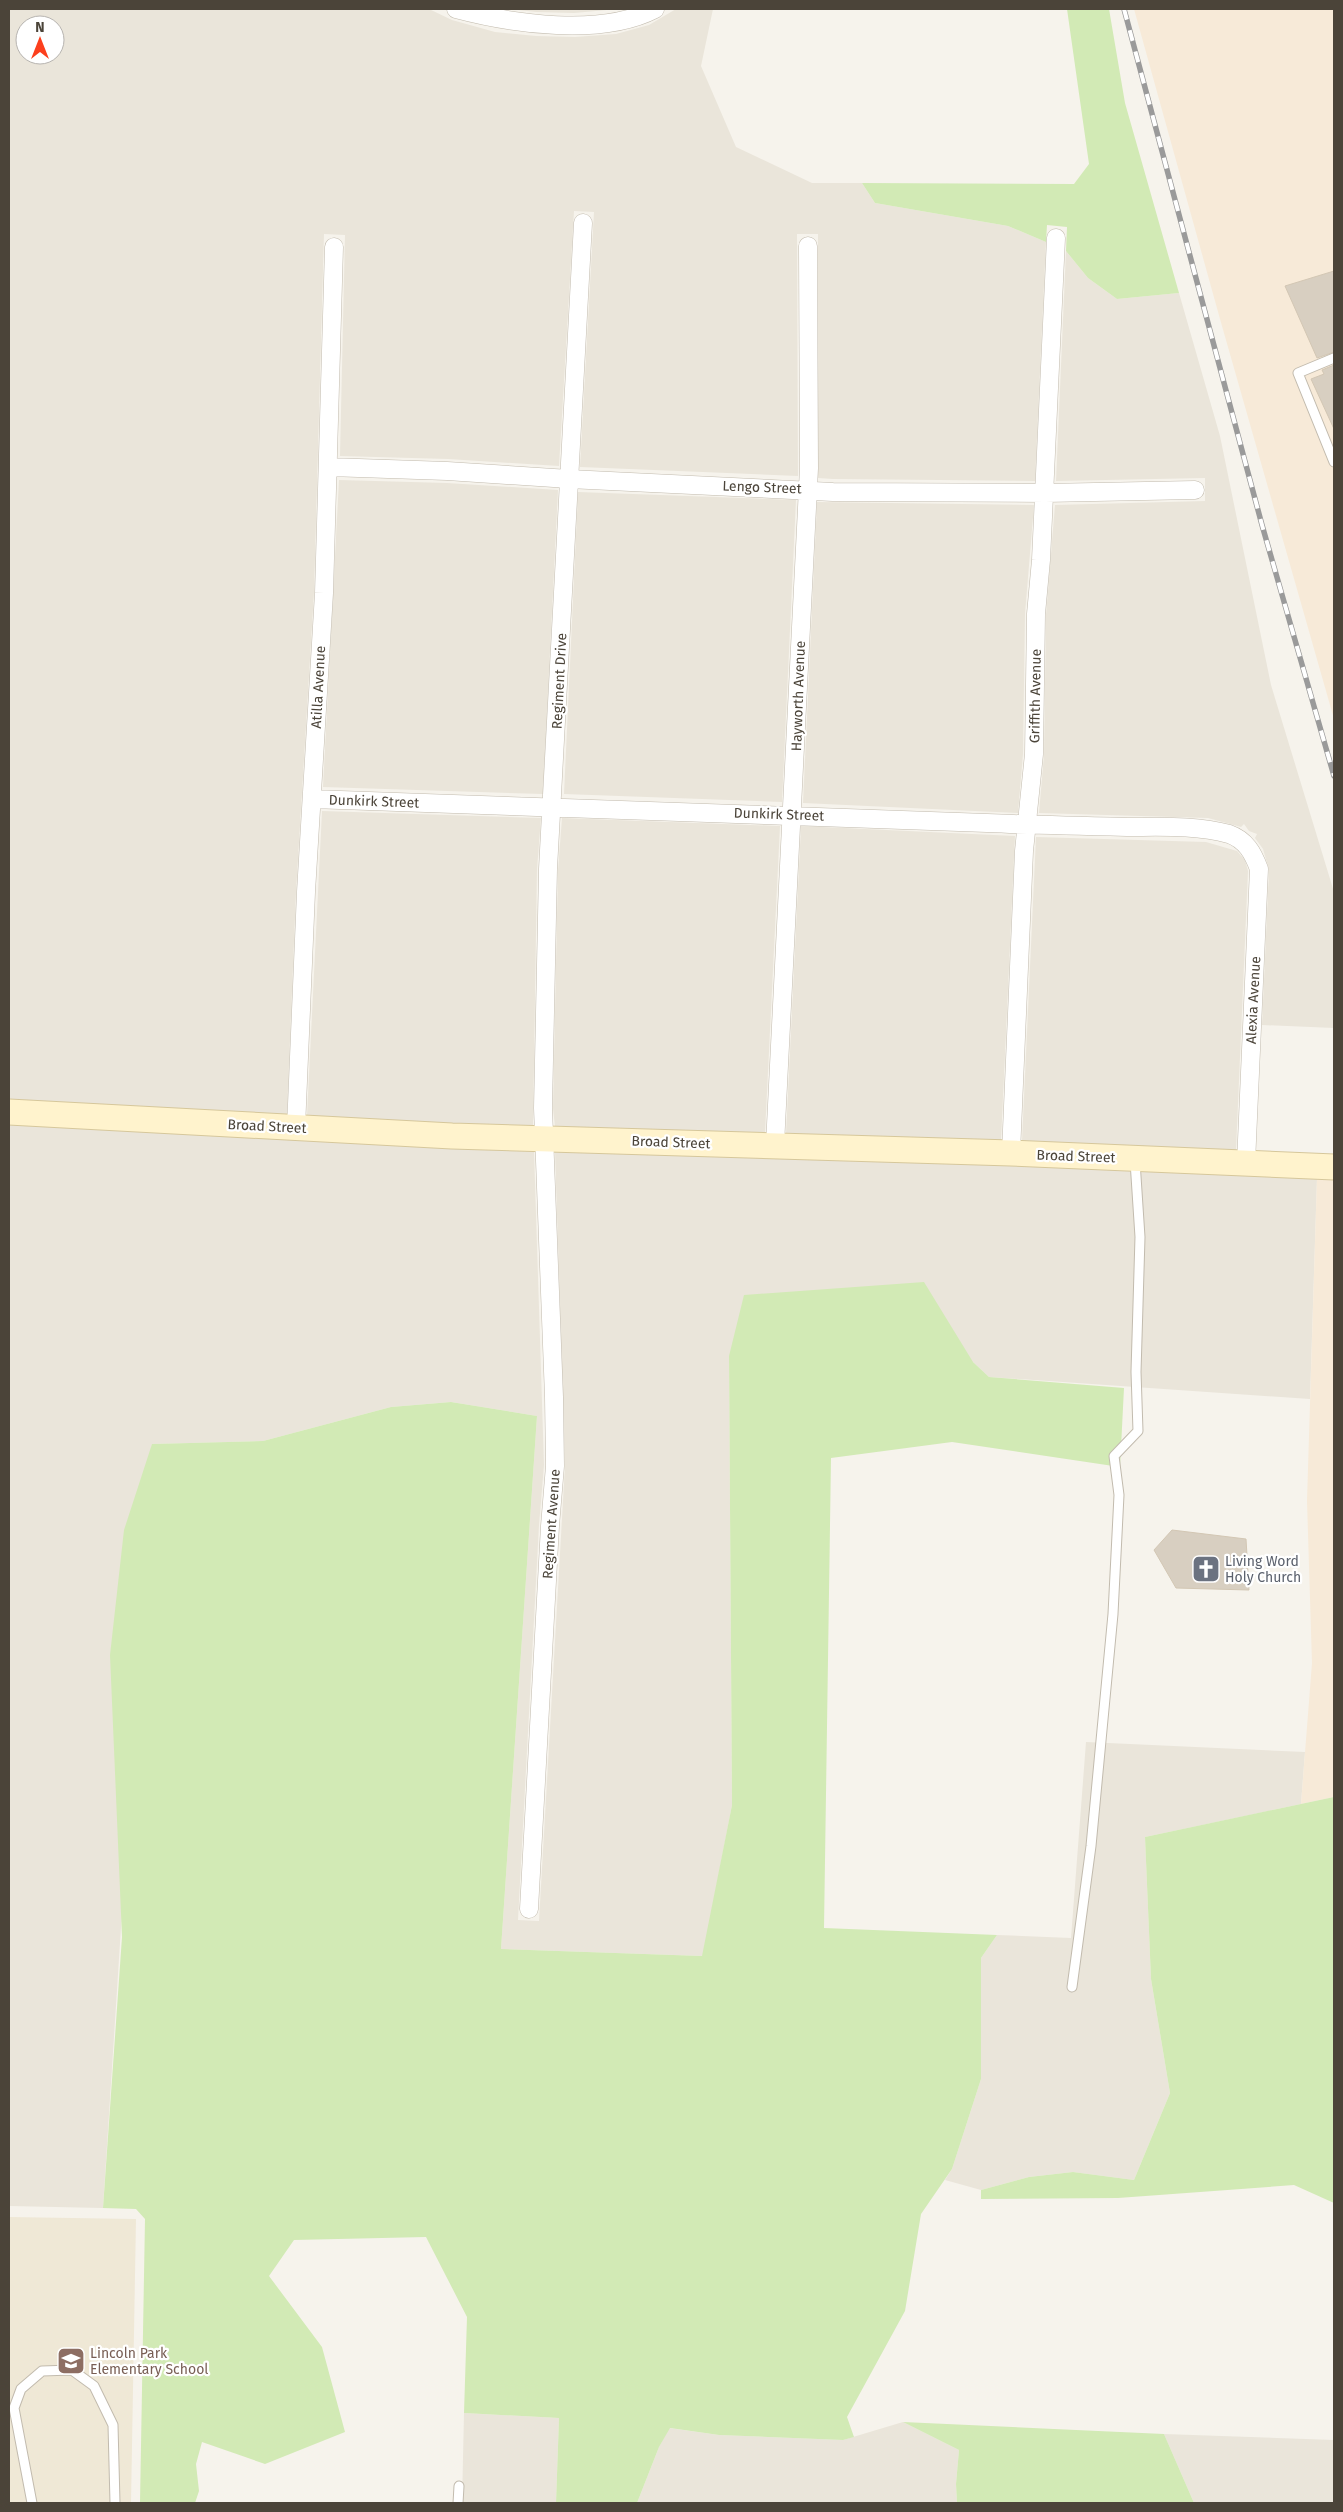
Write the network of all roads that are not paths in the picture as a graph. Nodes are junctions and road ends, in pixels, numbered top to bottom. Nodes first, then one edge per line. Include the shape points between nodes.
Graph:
1 (456, 9) edge
2 (655, 9) edge
3 (583, 223) dead end
4 (1056, 238) dead end
5 (808, 246) dead end
6 (334, 247) dead end
7 (1334, 358) edge
8 (1334, 462) edge
9 (329, 468) junction
10 (568, 479) junction
11 (807, 489) junction
12 (1195, 490) dead end
13 (1045, 492) junction
14 (312, 799) junction
15 (552, 806) junction
16 (791, 814) junction
17 (1028, 825) junction
18 (1243, 841) joint
19 (9, 1112) edge
20 (296, 1128) junction
21 (544, 1139) junction
22 (775, 1145) junction
23 (1011, 1153) junction
24 (1135, 1158) junction
25 (1246, 1163) junction
26 (1334, 1167) edge
27 (529, 1909) dead end
28 (1072, 1987) dead end
29 (459, 2486) dead end
30 (32, 2503) edge
31 (114, 2503) edge
32 (458, 2503) edge

1 - 2 street via 497,20 574,25 615,22
3 - 10 street, Regiment Drive
4 - 13 street, Griffith Avenue
5 - 11 street, Hayworth Avenue
6 - 9 street, Atilla Avenue
7 - 8 lane via 1298,373
9 - 10 street, Lengo Street
9 - 14 street, Atilla Avenue
10 - 11 street, Lengo Street
10 - 15 street, Regiment Drive
11 - 13 street, Lengo Street via 833,492
11 - 16 street, Hayworth Avenue
12 - 13 street, Lengo Street
13 - 17 street, Griffith Avenue via 1036,614 1034,754
14 - 15 street, Dunkirk Street
14 - 20 street, Atilla Avenue
15 - 16 street, Dunkirk Street
15 - 21 street, Regiment Drive
16 - 17 street, Dunkirk Street
16 - 22 street, Hayworth Avenue
17 - 18 street, Dunkirk Street via 1208,830
17 - 23 street, Griffith Avenue via 1024,851
18 - 25 street, Alexia Avenue via 1254,854 1259,869
19 - 20 street, Broad Street
20 - 21 street, Broad Street
21 - 22 street, Broad Street
21 - 27 street, Regiment Avenue via 555,1466
22 - 23 street, Broad Street
23 - 24 street, Broad Street
24 - 25 street, Broad Street
24 - 28 lane via 1140,1237 1136,1372 1138,1431 1114,1456 1118,1495 1114,1614 1091,1846
25 - 26 street, Broad Street
29 - 32 lane
30 - 31 lane via 14,2408 21,2389 42,2371 72,2370 94,2386 113,2425

